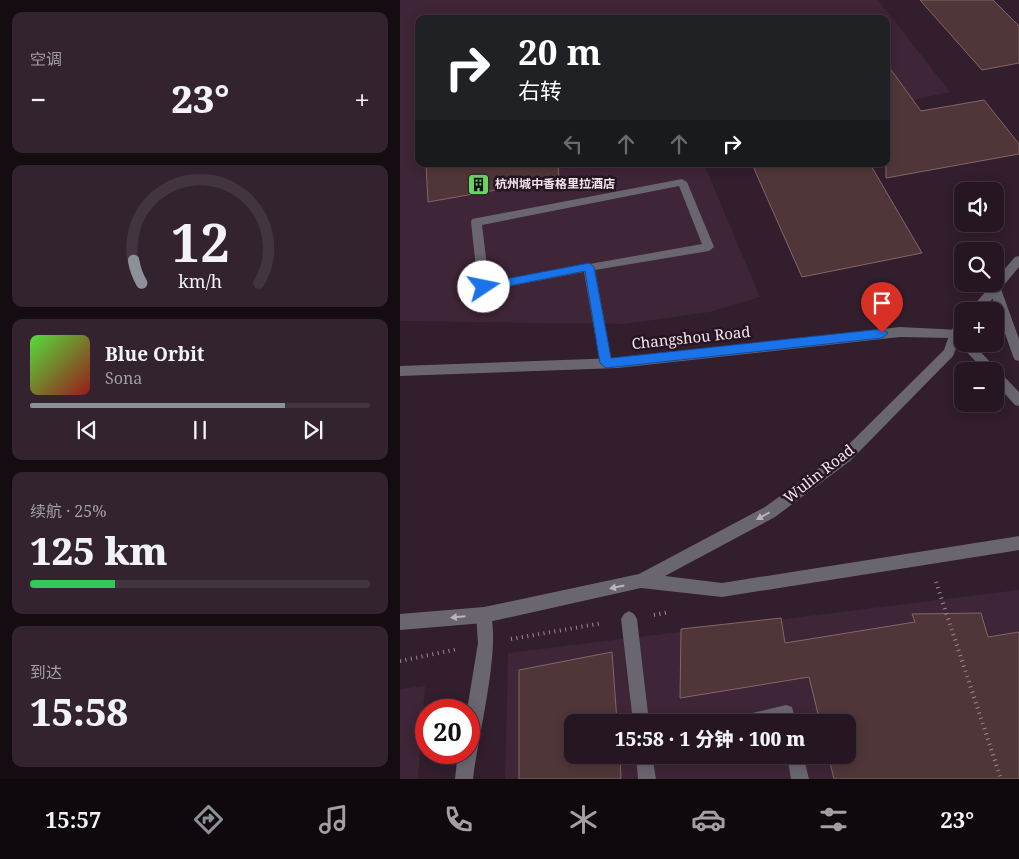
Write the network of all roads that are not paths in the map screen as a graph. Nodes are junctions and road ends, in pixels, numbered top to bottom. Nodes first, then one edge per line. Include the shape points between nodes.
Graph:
1 (1019, 260) edge
2 (589, 267) junction
3 (1004, 278) edge
4 (992, 292) edge
5 (996, 292) edge
6 (983, 302) edge
7 (954, 333) edge
8 (954, 344) edge
9 (974, 352) edge
10 (1019, 356) edge
11 (984, 362) edge
12 (606, 363) junction
13 (400, 371) edge
14 (1004, 384) edge
15 (1019, 402) edge
16 (1019, 544) edge
17 (641, 582) junction
18 (484, 615) junction
19 (629, 618) dead end
20 (400, 622) edge
21 (477, 699) edge
22 (640, 714) edge
23 (466, 764) edge
24 (645, 764) edge
25 (797, 764) edge
26 (464, 779) edge
27 (646, 779) edge
28 (800, 779) edge

1 - 3 street
2 - 2 street via 484,287 476,222 682,182 709,247
2 - 12 street
4 - 6 street
5 - 10 street
7 - 12 street, Changshou Road via 900,332
8 -> 17 street, Wulin Road via 949,353 845,457 770,512
9 - 11 street
12 - 13 street, Changshou Road
14 - 15 street
16 - 17 street, Wulin Road via 722,590
17 -> 18 street, Wulin Road
18 -> 20 street, Wulin Road
18 - 21 street via 486,643
19 - 22 street
23 - 26 street
24 - 27 street
25 - 28 street

